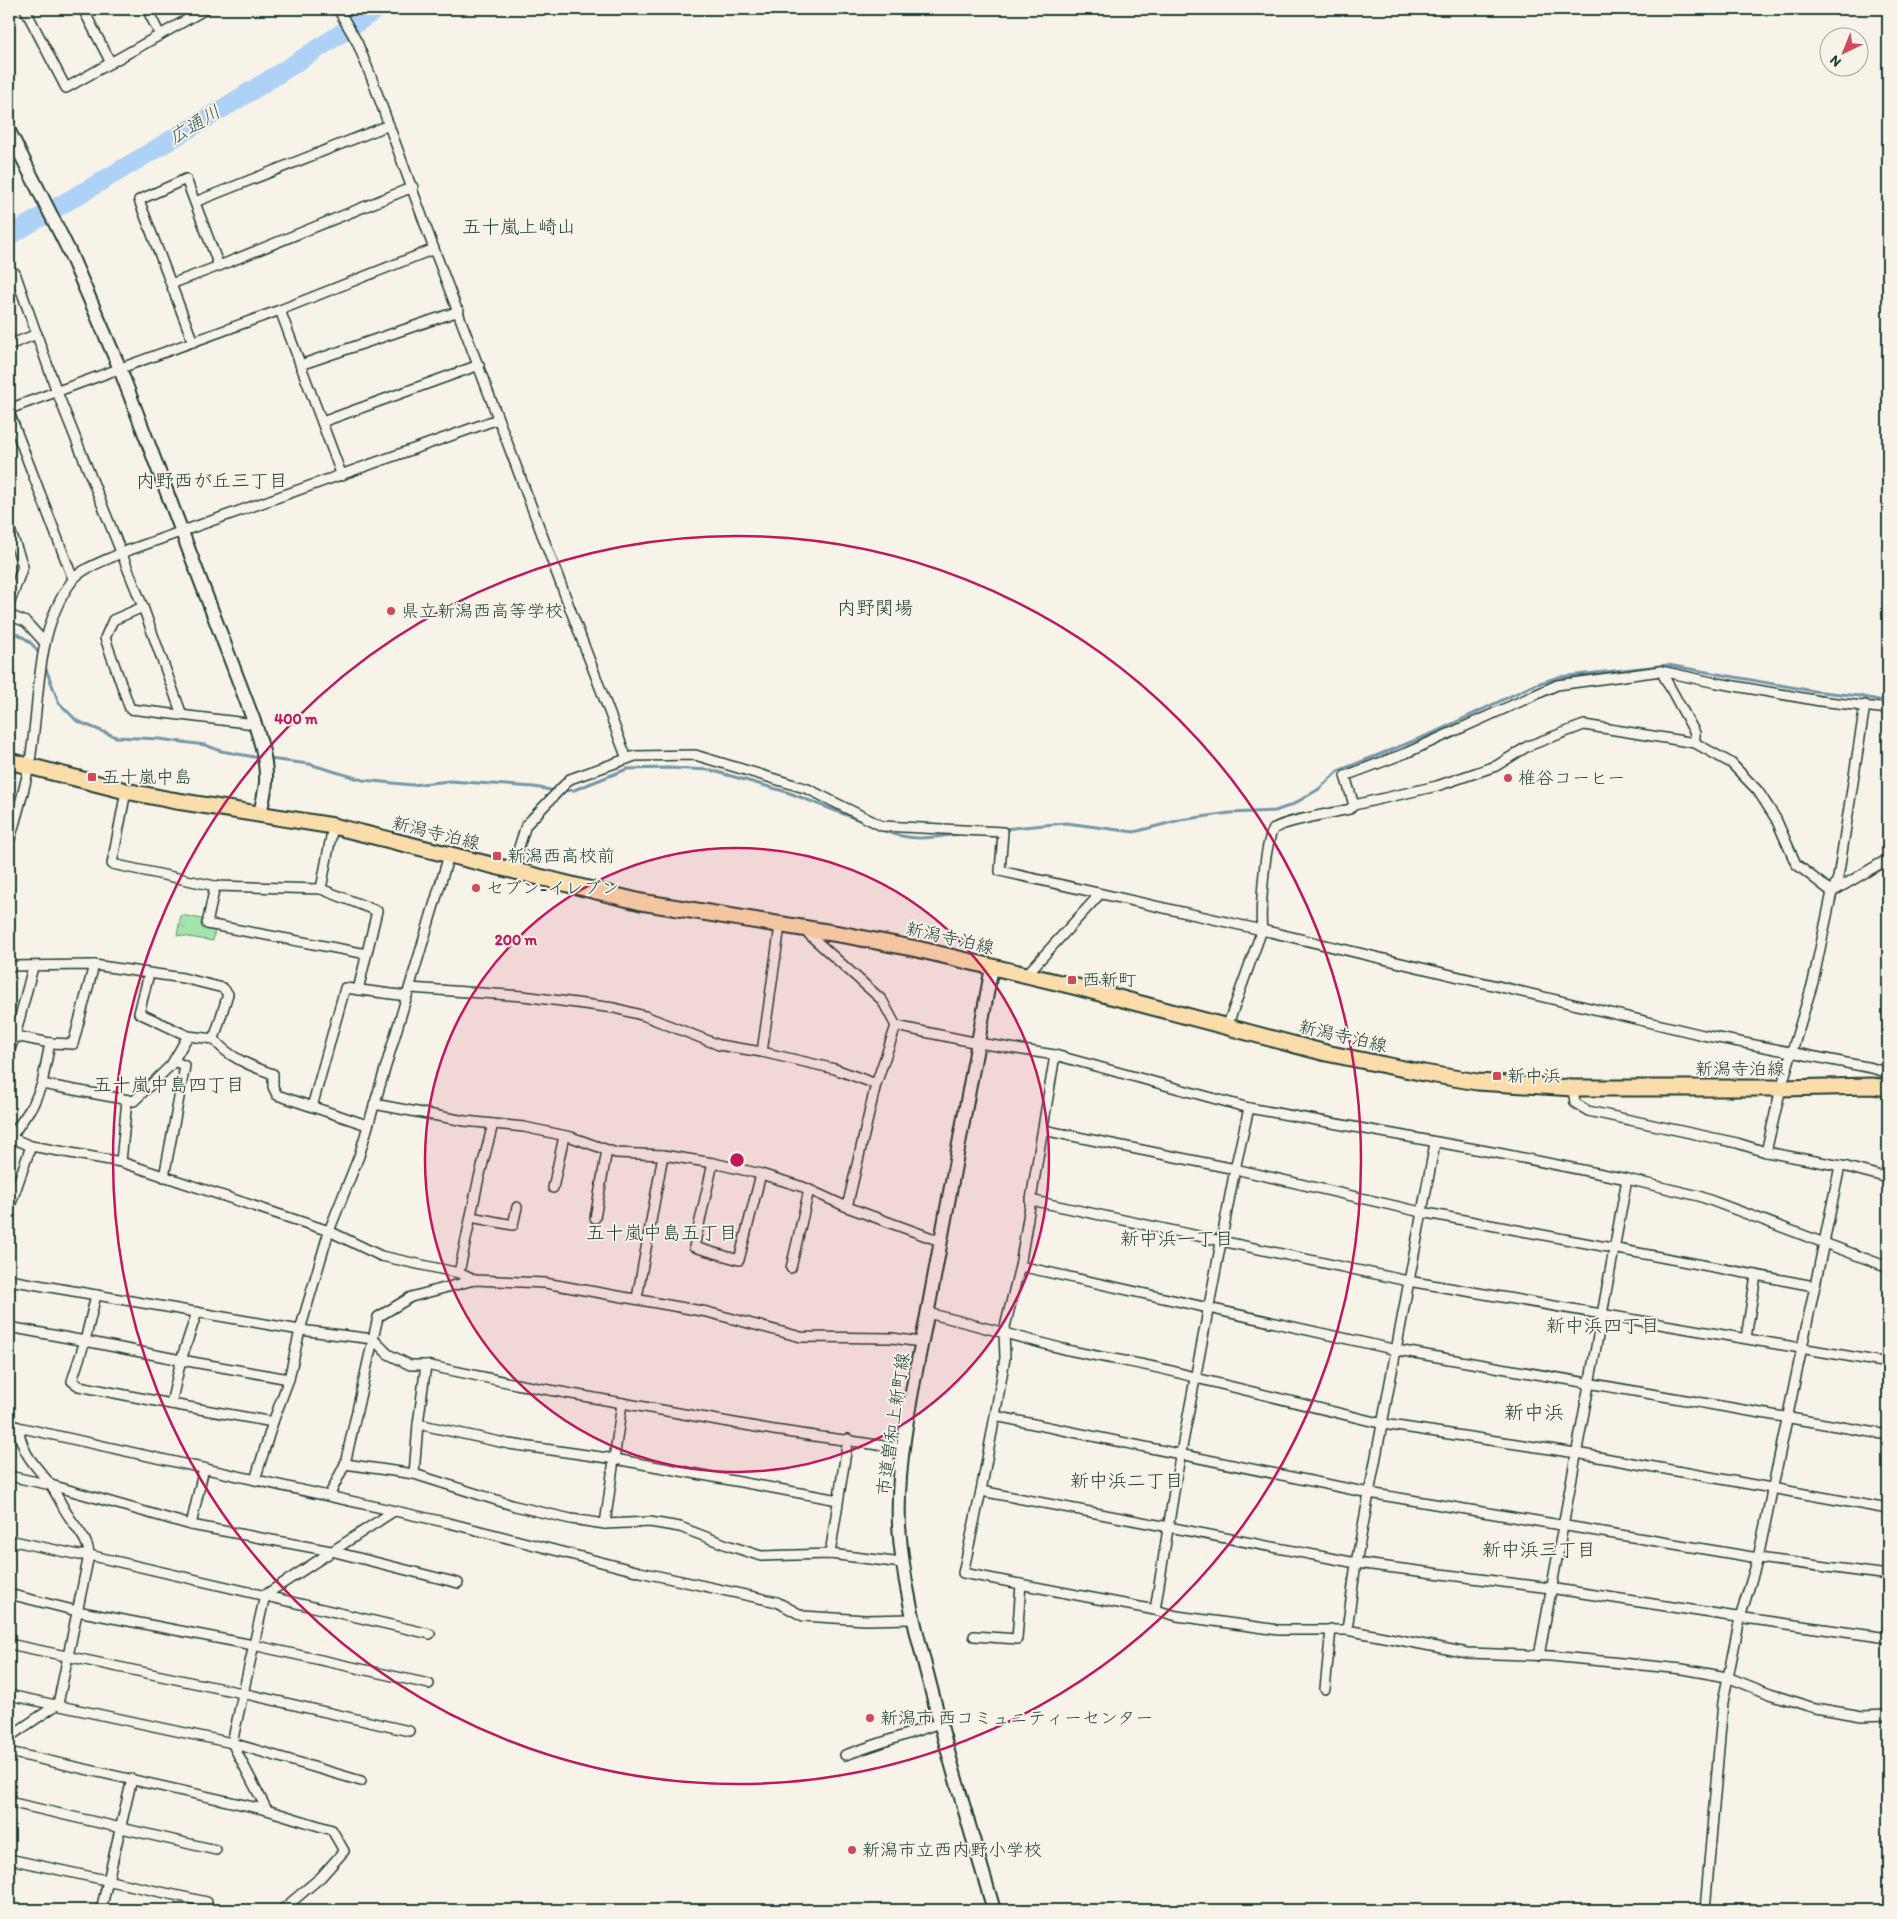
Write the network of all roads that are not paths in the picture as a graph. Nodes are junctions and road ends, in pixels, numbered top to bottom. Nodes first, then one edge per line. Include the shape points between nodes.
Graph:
1 (25, 9) edge
2 (83, 9) edge
3 (147, 9) edge
4 (206, 9) edge
5 (338, 9) edge
6 (160, 35) junction
7 (111, 63) junction
8 (389, 125) junction
9 (9, 131) edge
10 (413, 187) junction
11 (195, 202) junction
12 (434, 249) junction
13 (219, 266) junction
14 (9, 276) edge
15 (171, 284) junction
16 (280, 310) junction
17 (459, 311) junction
18 (37, 334) junction
19 (193, 342) junction
20 (9, 345) edge
21 (300, 365) junction
22 (479, 365) junction
23 (120, 369) junction
24 (57, 392) junction
25 (9, 410) edge
26 (498, 419) junction
27 (322, 422) junction
28 (342, 476) junction
29 (9, 527) edge
30 (181, 533) junction
31 (121, 554) junction
32 (73, 579) junction
33 (9, 604) edge
34 (143, 608) junction
35 (9, 615) edge
36 (45, 643) junction
37 (1662, 671) junction
38 (1865, 705) junction
39 (1888, 709) edge
40 (182, 715) junction
41 (255, 724) junction
42 (1695, 743) junction
43 (627, 759) junction
44 (9, 761) edge
45 (30, 766) junction
46 (126, 791) junction
47 (1354, 805) junction
48 (260, 814) junction
49 (333, 826) junction
50 (9, 843) edge
51 (449, 855) junction
52 (1888, 859) edge
53 (515, 871) junction
54 (215, 886) junction
55 (322, 889) junction
56 (1832, 892) junction
57 (1100, 894) junction
58 (780, 926) junction
59 (803, 930) junction
60 (1262, 930) junction
61 (366, 954) junction
62 (94, 965) junction
63 (9, 966) edge
64 (33, 967) junction
65 (992, 967) junction
66 (149, 974) junction
67 (1026, 975) junction
68 (358, 990) junction
69 (408, 992) junction
70 (896, 1026) junction
71 (1227, 1027) junction
72 (15, 1036) junction
73 (188, 1036) junction
74 (214, 1039) junction
75 (50, 1043) junction
76 (978, 1043) junction
77 (9, 1052) edge
78 (762, 1052) junction
79 (1792, 1052) junction
80 (1055, 1055) junction
81 (174, 1061) junction
82 (1888, 1073) edge
83 (42, 1084) junction
84 (876, 1084) junction
85 (1573, 1088) junction
86 (1781, 1088) junction
87 (1888, 1088) edge
88 (127, 1100) junction
89 (374, 1104) junction
90 (312, 1107) junction
91 (1250, 1108) junction
92 (493, 1124) junction
93 (367, 1125) junction
94 (1042, 1130) junction
95 (564, 1136) junction
96 (10, 1137) edge
97 (1435, 1143) junction
98 (31, 1146) junction
99 (607, 1150) junction
100 (1766, 1152) junction
101 (663, 1155) junction
102 (121, 1162) junction
103 (713, 1163) junction
104 (1840, 1166) junction
105 (1235, 1169) junction
106 (761, 1174) junction
107 (164, 1177) junction
108 (1888, 1178) edge
109 (1627, 1179) junction
110 (553, 1188) dead end
111 (809, 1190) junction
112 (10, 1197) edge
113 (1030, 1200) junction
114 (517, 1207) dead end
115 (847, 1207) junction
116 (9, 1209) edge
117 (1421, 1212) junction
118 (470, 1217) junction
119 (594, 1218) dead end
120 (329, 1231) junction
121 (940, 1241) junction
122 (1221, 1241) junction
123 (1824, 1242) junction
124 (1613, 1249) junction
125 (1020, 1266) junction
126 (1888, 1267) edge
127 (791, 1268) dead end
128 (459, 1273) junction
129 (1756, 1275) junction
130 (9, 1280) edge
131 (474, 1280) junction
132 (1408, 1281) junction
133 (1814, 1286) junction
134 (96, 1295) junction
135 (637, 1298) junction
136 (1208, 1308) junction
137 (197, 1312) junction
138 (927, 1313) junction
139 (1601, 1314) junction
140 (9, 1327) edge
141 (300, 1330) junction
142 (1004, 1331) junction
143 (1746, 1338) junction
144 (373, 1339) junction
145 (85, 1341) junction
146 (921, 1342) junction
147 (1802, 1346) junction
148 (1397, 1350) junction
149 (182, 1360) junction
150 (1888, 1362) edge
151 (426, 1365) junction
152 (1196, 1378) junction
153 (289, 1379) junction
154 (1590, 1382) junction
155 (622, 1403) junction
156 (171, 1404) junction
157 (995, 1416) junction
158 (1787, 1417) junction
159 (273, 1422) junction
160 (9, 1423) edge
161 (418, 1424) junction
162 (1383, 1424) junction
163 (18, 1427) junction
164 (1888, 1435) edge
165 (848, 1439) junction
166 (903, 1449) junction
167 (1576, 1452) junction
168 (1181, 1454) junction
169 (616, 1459) junction
170 (345, 1464) junction
171 (204, 1468) junction
172 (414, 1474) junction
173 (9, 1476) edge
174 (255, 1480) junction
175 (51, 1485) junction
176 (1772, 1488) junction
177 (981, 1491) junction
178 (1369, 1493) junction
179 (329, 1496) junction
180 (838, 1500) junction
181 (1888, 1509) edge
182 (394, 1510) junction
183 (605, 1524) junction
184 (191, 1525) junction
185 (1562, 1525) junction
186 (1168, 1527) junction
187 (9, 1540) edge
188 (331, 1551) junction
189 (830, 1554) junction
190 (89, 1555) junction
191 (1758, 1558) junction
192 (902, 1563) junction
193 (1356, 1563) junction
194 (1888, 1575) edge
195 (458, 1582) dead end
196 (1021, 1584) junction
197 (1550, 1588) junction
198 (9, 1594) edge
199 (265, 1595) junction
200 (1155, 1610) junction
201 (77, 1611) junction
202 (1740, 1618) junction
203 (913, 1620) junction
204 (1331, 1629) junction
205 (1347, 1630) junction
206 (430, 1634) dead end
207 (974, 1636) dead end
208 (1888, 1638) edge
209 (9, 1644) edge
210 (253, 1645) junction
211 (68, 1656) junction
212 (1539, 1656) junction
213 (1728, 1677) junction
214 (429, 1684) dead end
215 (1325, 1689) dead end
216 (242, 1693) junction
217 (9, 1695) edge
218 (58, 1704) junction
219 (1888, 1715) edge
220 (940, 1723) junction
221 (409, 1731) dead end
222 (9, 1737) edge
223 (232, 1743) junction
224 (9, 1752) edge
225 (845, 1755) dead end
226 (132, 1779) junction
227 (361, 1781) dead end
228 (9, 1802) edge
229 (267, 1810) junction
230 (120, 1828) junction
231 (216, 1850) dead end
232 (9, 1859) edge
233 (108, 1881) junction
234 (207, 1902) dead end
235 (101, 1910) edge
236 (282, 1910) edge
237 (994, 1910) edge
238 (1705, 1910) edge

1 - 7 street via 66,88
2 - 7 street
3 - 6 street
4 - 6 street
5 - 8 street via 372,79
6 - 7 street
8 - 10 street
8 - 11 street
9 - 23 street via 55,221
10 - 12 street
10 - 13 street
11 - 13 street
11 - 15 street via 186,179 139,200
12 - 16 street
12 - 17 street
13 - 15 street
14 - 18 street via 14,273
15 - 19 street
16 - 19 street
16 - 21 street
17 - 21 street
17 - 22 street
18 - 20 street
18 - 24 street
19 - 23 street
21 - 27 street
22 - 26 street
22 - 27 street
23 - 24 street
23 - 30 street
24 - 25 street
24 - 31 street
25 - 32 street
26 - 28 street
26 - 43 street
27 - 28 street
28 - 30 street
29 - 33 street via 23,566
30 - 31 street
30 - 41 street
31 - 32 street via 92,566
31 - 34 street
32 - 36 street via 56,606
34 - 40 street
34 - 40 street via 113,620 105,638 130,709
35 - 36 street via 26,622
36 - 45 street
37 - 38 street via 1810,699
37 - 42 street via 1695,733
37 - 47 street via 1557,685 1406,754 1357,770 1345,776
38 - 39 street
38 - 56 street via 1838,878
40 - 41 street
41 - 48 street via 262,744 266,782
42 - 47 street via 1584,725 1528,746 1496,766 1437,786
42 - 56 street via 1731,763 1758,791 1776,818 1796,864
43 - 53 street via 570,779 526,825
43 - 57 street via 635,756 696,756 808,789 882,826 1003,832 1000,872
44 - 45 main road, 新潟寺泊線
45 - 46 main road, 新潟寺泊線
45 - 50 street
46 - 48 main road, 新潟寺泊線
46 - 54 street via 112,864
47 - 60 street via 1350,809 1274,829 1264,870
48 - 49 main road, 新潟寺泊線
49 - 51 main road, 新潟寺泊線
49 - 55 street
51 - 53 main road, 新潟寺泊線
51 - 69 street
52 - 56 street
53 - 58 main road, 新潟寺泊線 via 641,902
54 - 55 street
54 - 61 street via 208,924
55 - 61 street via 377,911
56 - 79 street via 1813,982
57 - 60 street
57 - 67 street
58 - 59 main road, 新潟寺泊線
58 - 78 street
59 - 65 main road, 新潟寺泊線 via 917,949
59 - 70 street via 882,1000
60 - 71 street
60 - 79 street via 1703,1035
61 - 68 street
62 - 64 street
62 - 66 street
62 - 75 street via 73,1044
63 - 64 street
64 - 72 street
65 - 67 main road, 新潟寺泊線
65 - 76 street, 市道曽和上新町線
66 - 73 street via 139,1013
66 - 74 street via 183,978 222,988 228,994
67 - 71 main road, 新潟寺泊線
68 - 69 street
68 - 90 street via 345,988
69 - 78 street via 523,996 614,1008 645,1016 719,1045
69 - 89 street
70 - 76 street
70 - 84 street
71 - 85 main road, 新潟寺泊線 via 1424,1073 1477,1082
72 - 75 street
72 - 77 street
73 - 74 street
73 - 81 street
74 - 90 street via 218,1046 232,1055 273,1074 277,1096
75 - 83 street
76 - 80 street
76 - 121 street, 市道曽和上新町線
78 - 84 street via 835,1069
79 - 82 street
79 - 86 street
80 - 91 street
80 - 94 street
81 - 88 street via 134,1101
81 - 107 street via 185,1066
83 - 88 street
83 - 96 street via 33,1105
84 - 115 street
85 - 86 main road, 新潟寺泊線
85 - 100 street via 1575,1103 1588,1111
86 - 87 main road, 新潟寺泊線
86 - 100 street
88 - 102 street
89 - 92 street
89 - 93 street
90 - 93 street
91 - 97 street
91 - 105 street
92 - 95 street
92 - 118 street
93 - 120 street via 359,1156
94 - 105 street
94 - 113 street
95 - 99 street
95 - 110 street
96 - 98 street
97 - 109 street
97 - 117 street
98 - 102 street
98 - 112 street
99 - 101 street
99 - 119 street
100 - 104 street
101 - 103 street
101 - 135 street
102 - 107 street
103 - 106 street
103 - 106 street via 694,1247 739,1260
104 - 108 street
104 - 123 street
105 - 117 street
105 - 122 street
106 - 111 street
107 - 120 street
109 - 123 street via 1698,1196
109 - 124 street
111 - 115 street
111 - 127 street
112 - 116 street
113 - 122 street
113 - 125 street
114 - 118 street via 513,1226
115 - 121 street
117 - 124 street
117 - 132 street
118 - 128 street
120 - 128 street via 381,1256
120 - 141 street
121 - 138 street, 市道曽和上新町線
122 - 132 street
122 - 136 street
123 - 126 street
123 - 133 street
124 - 129 street
124 - 139 street
125 - 136 street
125 - 142 street
128 - 131 street
129 - 133 street
129 - 143 street
130 - 134 street
131 - 135 street via 545,1283
131 - 144 street via 411,1297 378,1317
132 - 139 street
132 - 148 street
133 - 147 street
134 - 137 street
134 - 145 street
135 - 146 street via 707,1312 801,1337 892,1338
136 - 148 street
136 - 152 street
137 - 141 street
137 - 149 street
138 - 142 street
138 - 146 street, 市道曽和上新町線
139 - 143 street
139 - 154 street
140 - 145 street
141 - 144 street
141 - 153 street
142 - 152 street via 1070,1350 1169,1369
142 - 157 street via 1005,1358
143 - 147 street
144 - 151 street via 388,1354 410,1365
144 - 170 street
145 - 149 street
145 - 156 street via 72,1381 79,1386
146 - 166 street, 市道曽和上新町線
147 - 150 street
147 - 158 street
148 - 154 street
148 - 162 street
149 - 153 street
149 - 156 street
151 - 155 street
151 - 161 street
152 - 162 street
152 - 168 street
153 - 159 street
154 - 158 street
154 - 167 street
155 - 165 street
155 - 169 street
156 - 159 street
157 - 168 street
157 - 177 street
158 - 164 street
158 - 176 street
159 - 174 street
160 - 163 street
161 - 169 street via 510,1444
161 - 172 street
162 - 167 street
162 - 178 street
163 - 171 street
163 - 175 street via 26,1454
165 - 166 street
165 - 180 street
166 - 192 street, 市道曽和上新町線 via 899,1524
167 - 176 street
167 - 185 street
168 - 178 street
168 - 186 street
169 - 180 street
169 - 183 street
170 - 172 street
170 - 179 street
171 - 174 street
171 - 184 street
172 - 183 street via 515,1506
173 - 175 street
174 - 179 street
175 - 184 street
175 - 190 street via 89,1546
176 - 181 street
176 - 191 street
177 - 186 street
177 - 196 street via 963,1573
178 - 185 street
178 - 193 street
179 - 182 street
180 - 189 street
182 - 188 street
182 - 203 street via 640,1572 777,1602 803,1616
183 - 189 street via 650,1522 680,1527 761,1556
184 - 188 street
185 - 191 street
185 - 197 street
186 - 193 street
186 - 200 street
187 - 190 street
188 - 195 street
188 - 199 street
189 - 192 street
190 - 199 street
190 - 201 street
191 - 194 street
191 - 202 street
192 - 203 street, 市道曽和上新町線
193 - 197 street
193 - 205 street
196 - 200 street
196 - 207 street via 1018,1639
197 - 202 street
197 - 212 street
198 - 201 street
199 - 206 street
199 - 210 street
200 - 204 street via 1176,1616 1279,1630
201 - 210 street
201 - 211 street
202 - 208 street
202 - 213 street
203 - 220 street, 市道曽和上新町線
204 - 205 street
204 - 215 street
205 - 212 street via 1468,1653
209 - 211 street
210 - 214 street
210 - 216 street
211 - 216 street
211 - 218 street
212 - 213 street via 1682,1669
213 - 219 street via 1815,1708 1862,1716
213 - 238 street via 1722,1711
216 - 221 street
216 - 223 street
217 - 218 street
218 - 222 street
218 - 223 street
220 - 225 street
220 - 237 street, 市道曽和上新町線
223 - 227 street
223 - 229 street
224 - 226 street
226 - 229 street
226 - 230 street
228 - 230 street
229 - 236 street via 332,1830 344,1851 321,1877
230 - 231 street
230 - 233 street
232 - 233 street
233 - 234 street
233 - 235 street

